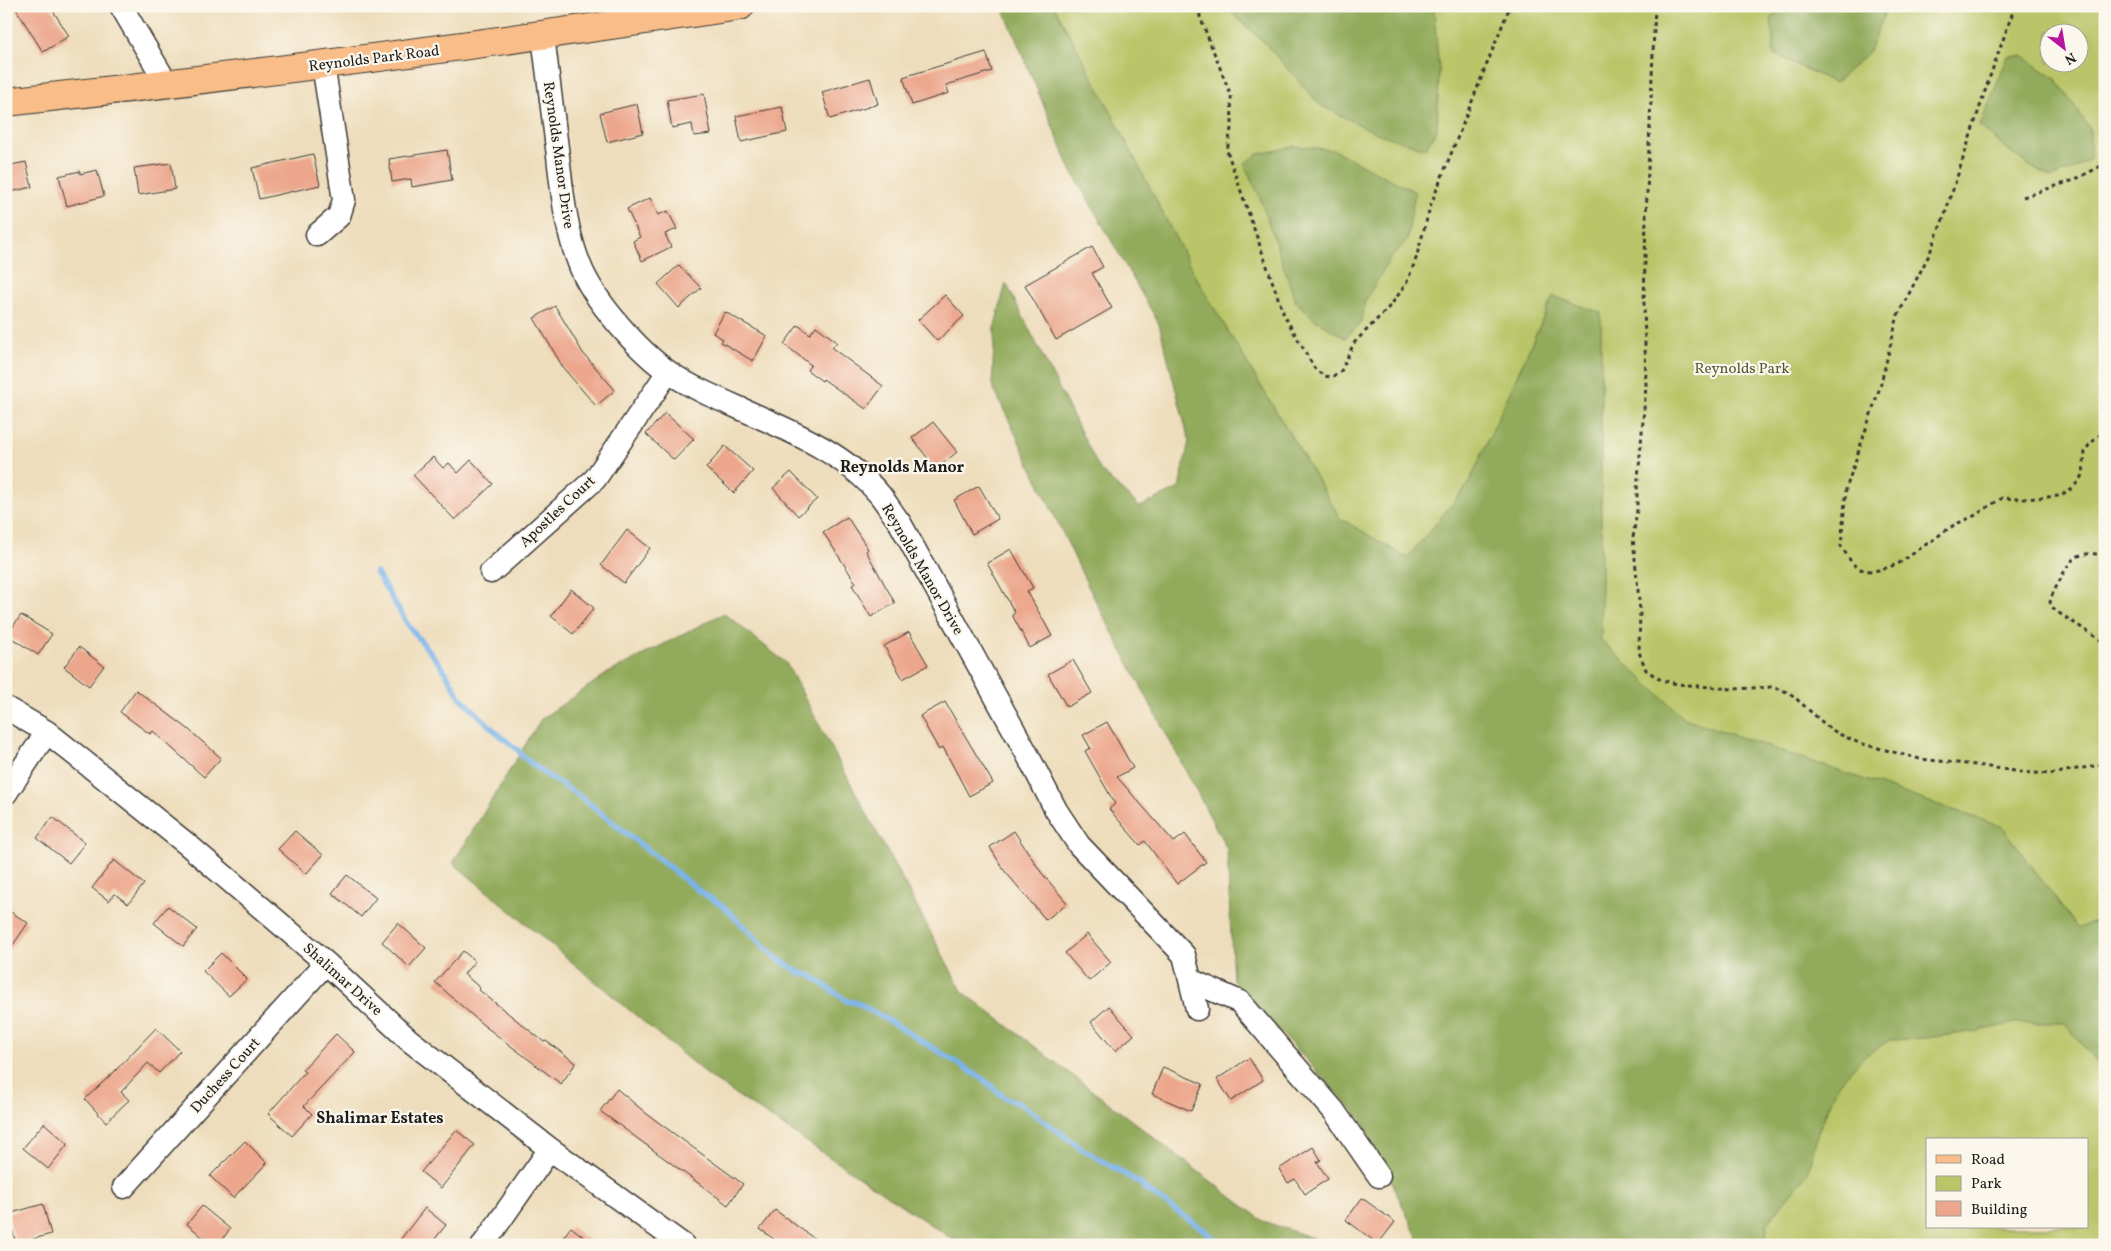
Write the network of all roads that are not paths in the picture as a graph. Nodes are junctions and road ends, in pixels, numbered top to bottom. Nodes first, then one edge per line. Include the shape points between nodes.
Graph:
1 (121, 6) edge
2 (740, 6) edge
3 (543, 36) junction
4 (323, 64) junction
5 (167, 84) junction
6 (6, 102) edge
7 (317, 235) dead end
8 (668, 372) junction
9 (491, 572) dead end
10 (6, 708) edge
11 (47, 732) junction
12 (6, 794) edge
13 (326, 962) junction
14 (1190, 980) junction
15 (1198, 1009) dead end
16 (550, 1149) junction
17 (1379, 1176) dead end
18 (124, 1187) dead end
19 (483, 1245) edge
20 (683, 1245) edge

1 - 5 street
2 - 3 main road, Reynolds Park Road
3 - 4 main road, Reynolds Park Road
3 - 8 street, Reynolds Manor Drive via 562,190 579,265 612,316 640,348
4 - 5 main road, Reynolds Park Road
4 - 7 street via 344,200 339,216
5 - 6 main road, Reynolds Park Road
8 - 9 street, Apostles Court via 594,480
8 - 14 street, Reynolds Manor Drive via 806,438 835,455 880,495 900,523 1079,846 1184,955
10 - 11 street, Shalimar Drive
11 - 12 street
11 - 13 street, Shalimar Drive
13 - 16 street, Shalimar Drive via 409,1040
13 - 18 street, Duchess Court
14 - 15 street, Reynolds Manor Drive
14 - 17 street via 1240,1002 1334,1111
16 - 19 street
16 - 20 street, Shalimar Drive

